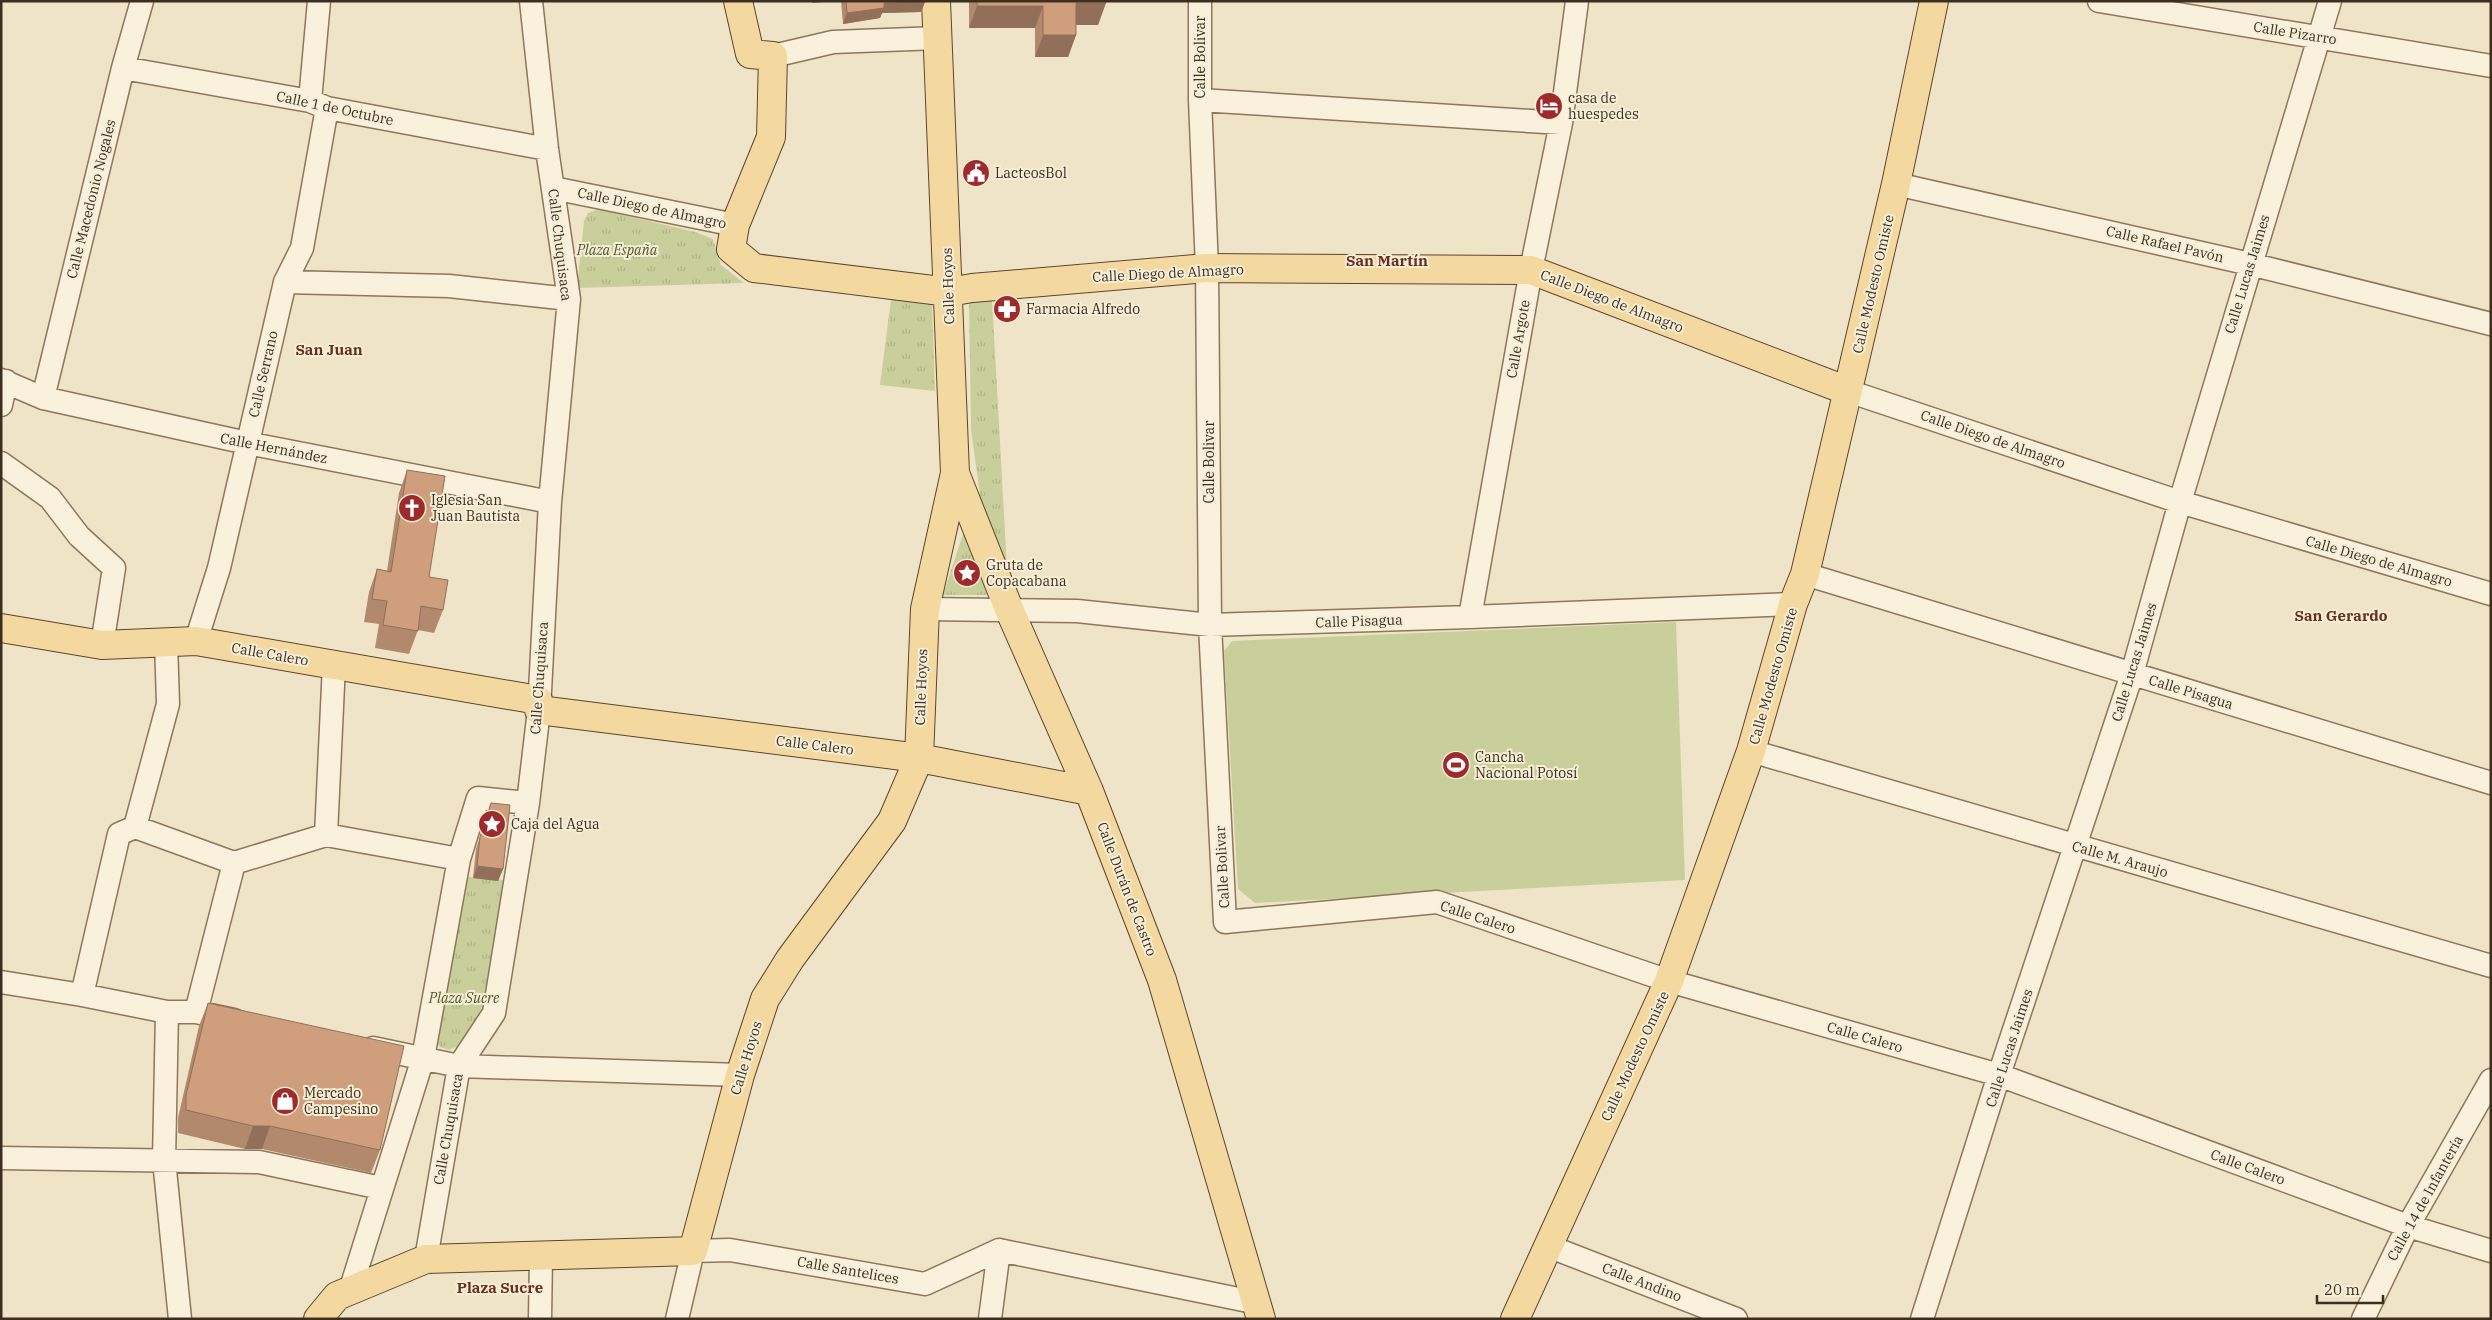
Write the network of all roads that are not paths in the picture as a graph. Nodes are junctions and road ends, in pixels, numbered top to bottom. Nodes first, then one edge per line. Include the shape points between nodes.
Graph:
1 (142, 1) edge
2 (319, 1) edge
3 (531, 1) edge
4 (738, 1) edge
5 (936, 1) edge
6 (1200, 1) edge
7 (1577, 1) edge
8 (1934, 1) edge
9 (2099, 1) edge
10 (2330, 1) edge
11 (2318, 36) junction
12 (938, 38) junction
13 (773, 56) junction
14 (2491, 66) edge
15 (123, 68) junction
16 (1200, 100) junction
17 (318, 105) junction
18 (1561, 123) junction
19 (547, 149) junction
20 (1896, 184) junction
21 (553, 188) junction
22 (735, 225) junction
23 (2250, 264) junction
24 (1207, 268) junction
25 (1530, 270) junction
26 (284, 282) junction
27 (949, 292) junction
28 (569, 299) junction
29 (2491, 324) edge
30 (4, 380) edge
31 (1848, 391) junction
32 (43, 398) junction
33 (1, 405) edge
34 (247, 443) junction
35 (1, 463) edge
36 (955, 473) junction
37 (550, 502) junction
38 (2180, 502) junction
39 (1805, 574) junction
40 (2491, 594) edge
41 (1793, 604) junction
42 (924, 609) junction
43 (1009, 609) junction
44 (1470, 617) junction
45 (1210, 625) junction
46 (1, 628) edge
47 (196, 641) junction
48 (166, 642) junction
49 (102, 645) junction
50 (334, 664) junction
51 (2132, 674) junction
52 (539, 705) junction
53 (1751, 751) junction
54 (919, 758) junction
55 (2491, 783) edge
56 (1089, 791) junction
57 (528, 803) junction
58 (136, 827) junction
59 (326, 836) junction
60 (2075, 846) junction
61 (459, 859) junction
62 (234, 863) junction
63 (1225, 922) joint
64 (2491, 966) edge
65 (1669, 981) junction
66 (1, 982) edge
67 (82, 995) junction
68 (167, 1012) junction
69 (196, 1012) junction
70 (252, 1023) edge
71 (356, 1045) edge
72 (423, 1058) junction
73 (459, 1066) junction
74 (740, 1075) junction
75 (1999, 1075) junction
76 (2491, 1080) edge
77 (1, 1158) edge
78 (164, 1160) junction
79 (381, 1188) junction
80 (2408, 1226) junction
81 (1548, 1246) junction
82 (999, 1250) junction
83 (693, 1251) junction
84 (2491, 1251) edge
85 (541, 1257) junction
86 (426, 1260) junction
87 (350, 1292) junction
88 (1260, 1311) edge
89 (180, 1319) edge
90 (318, 1319) edge
91 (540, 1319) edge
92 (677, 1319) edge
93 (990, 1319) edge
94 (1515, 1319) edge
95 (1736, 1319) edge
96 (1922, 1319) edge
97 (2363, 1319) edge

1 - 15 street, Calle Macedonio Nogales
2 - 17 street, Calle Serrano
3 - 19 street, Calle Chuquisaca
4 - 13 main road via 750,54
5 - 12 main road, Calle Hoyos
6 - 16 street, Calle Bolivar
7 - 18 street, Calle Argote
8 - 20 main road, Calle Modesto Omiste
9 - 11 street, Calle Pizarro
10 - 11 street, Calle Lucas Jaimes
11 - 14 street, Calle Pizarro
11 - 23 street, Calle Lucas Jaimes
12 - 13 street via 833,42
12 - 27 main road, Calle Hoyos
13 - 22 main road via 771,137
15 - 17 street, Calle 1 de Octubre
15 - 32 street, Calle Macedonio Nogales
16 - 18 street
16 - 24 street, Calle Bolivar
17 - 19 street, Calle 1 de Octubre
17 - 26 street, Calle Serrano via 302,248
18 - 25 street, Calle Argote
19 - 21 street, Calle Chuquisaca
20 - 23 street, Calle Rafael Pavón
20 - 31 main road, Calle Modesto Omiste
21 - 22 street, Calle Diego de Almagro
21 - 28 street, Calle Chuquisaca
22 - 27 main road, Calle Diego de Almagro via 731,249 754,268
23 - 29 street, Calle Rafael Pavón
23 - 38 street, Calle Lucas Jaimes
24 - 25 main road, Calle Diego de Almagro
24 - 27 main road, Calle Diego de Almagro
24 - 45 street, Calle Bolivar
25 - 31 main road, Calle Diego de Almagro
25 - 44 street, Calle Argote
26 - 28 street via 449,286
26 - 34 street, Calle Serrano
27 - 36 main road, Calle Hoyos
28 - 37 street, Calle Chuquisaca
30 - 32 street, Calle Hernández
30 - 33 street
31 - 38 street, Calle Diego de Almagro
31 - 39 main road, Calle Modesto Omiste
32 - 34 street, Calle Hernández
34 - 37 street, Calle Hernández
34 - 47 street, Calle Serrano via 219,568
35 - 49 street via 50,498 79,536 114,568
36 - 42 main road, Calle Hoyos
36 - 43 main road, Calle Durán de Castro
37 - 52 street, Calle Chuquisaca
38 - 40 street, Calle Diego de Almagro
38 - 51 street, Calle Lucas Jaimes
39 - 41 main road, Calle Modesto Omiste
39 - 51 street, Calle Pisagua
41 - 44 street, Calle Pisagua
41 - 53 main road, Calle Modesto Omiste
42 - 43 street, Calle Pisagua
42 - 54 main road, Calle Hoyos
43 - 45 street, Calle Pisagua via 1077,611
43 - 56 main road, Calle Durán de Castro
44 - 45 street, Calle Pisagua
45 - 63 street, Calle Bolivar
46 - 49 main road, Calle Calero
47 - 48 main road, Calle Calero
47 - 50 main road, Calle Calero
48 - 49 main road, Calle Calero
48 - 58 street via 168,704
50 - 52 main road, Calle Calero
50 - 59 street
51 - 55 street, Calle Pisagua
51 - 60 street, Calle Lucas Jaimes
52 - 54 main road, Calle Calero
52 - 57 street, Calle Chuquisaca
53 - 60 street, Calle M. Araujo
53 - 65 main road, Calle Modesto Omiste
54 - 56 main road, Calle Calero
54 - 74 main road, Calle Hoyos via 892,821 790,959 765,999
56 - 88 main road, Calle Durán de Castro via 1162,980
57 - 61 street via 478,798
57 - 73 street, Calle Chuquisaca via 494,1013
58 - 62 street
58 - 67 street via 119,834
59 - 61 street
59 - 62 street
60 - 64 street, Calle M. Araujo
60 - 75 street, Calle Lucas Jaimes
61 - 72 street
62 - 69 street
63 - 65 street, Calle Calero via 1437,902
65 - 75 street, Calle Calero
65 - 81 main road, Calle Modesto Omiste
66 - 67 street
67 - 68 street
68 - 69 street
68 - 78 street
69 - 70 street
71 - 72 street
72 - 73 street
72 - 79 street
73 - 74 street
73 - 86 street, Calle Chuquisaca
74 - 83 main road, Calle Hoyos
75 - 80 street, Calle Calero
75 - 96 street, Calle Lucas Jaimes
76 - 80 street, Calle 14 de Infantería
77 - 78 street
78 - 79 street via 259,1162
78 - 89 street
79 - 87 street
80 - 84 street, Calle Calero
80 - 97 street, Calle 14 de Infantería
81 - 94 main road, Calle Modesto Omiste
81 - 95 street, Calle Andino
82 - 83 street, Calle Santelices via 925,1284 730,1250
82 - 88 street
82 - 93 street
83 - 85 main road, Calle Santelices
83 - 92 street, Calle Hoyos
85 - 86 main road, Calle Santelices
85 - 91 street
86 - 87 main road
87 - 90 main road via 337,1296

